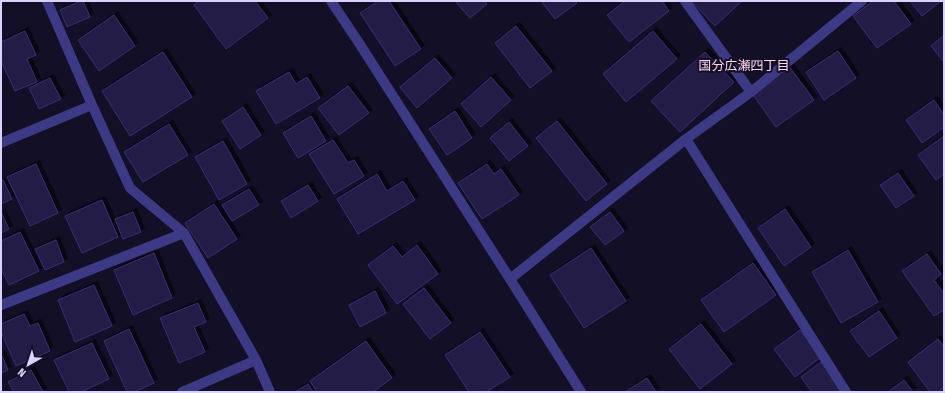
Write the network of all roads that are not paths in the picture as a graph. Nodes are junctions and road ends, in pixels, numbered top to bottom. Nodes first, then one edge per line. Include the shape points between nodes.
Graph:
1 (47, 1) edge
2 (331, 1) edge
3 (685, 1) edge
4 (862, 1) edge
5 (751, 92) junction
6 (92, 105) junction
7 (686, 139) junction
8 (1, 143) edge
9 (184, 233) junction
10 (510, 279) junction
11 (1, 305) edge
12 (256, 360) junction
13 (182, 392) edge
14 (270, 392) edge
15 (581, 392) edge
16 (846, 392) edge

1 - 6 street
2 - 10 street
3 - 5 street
4 - 5 street
5 - 7 street
6 - 8 street
6 - 9 street via 130,188
7 - 10 street
7 - 16 street
9 - 11 street
9 - 12 street
10 - 15 street
12 - 13 street
12 - 14 street

